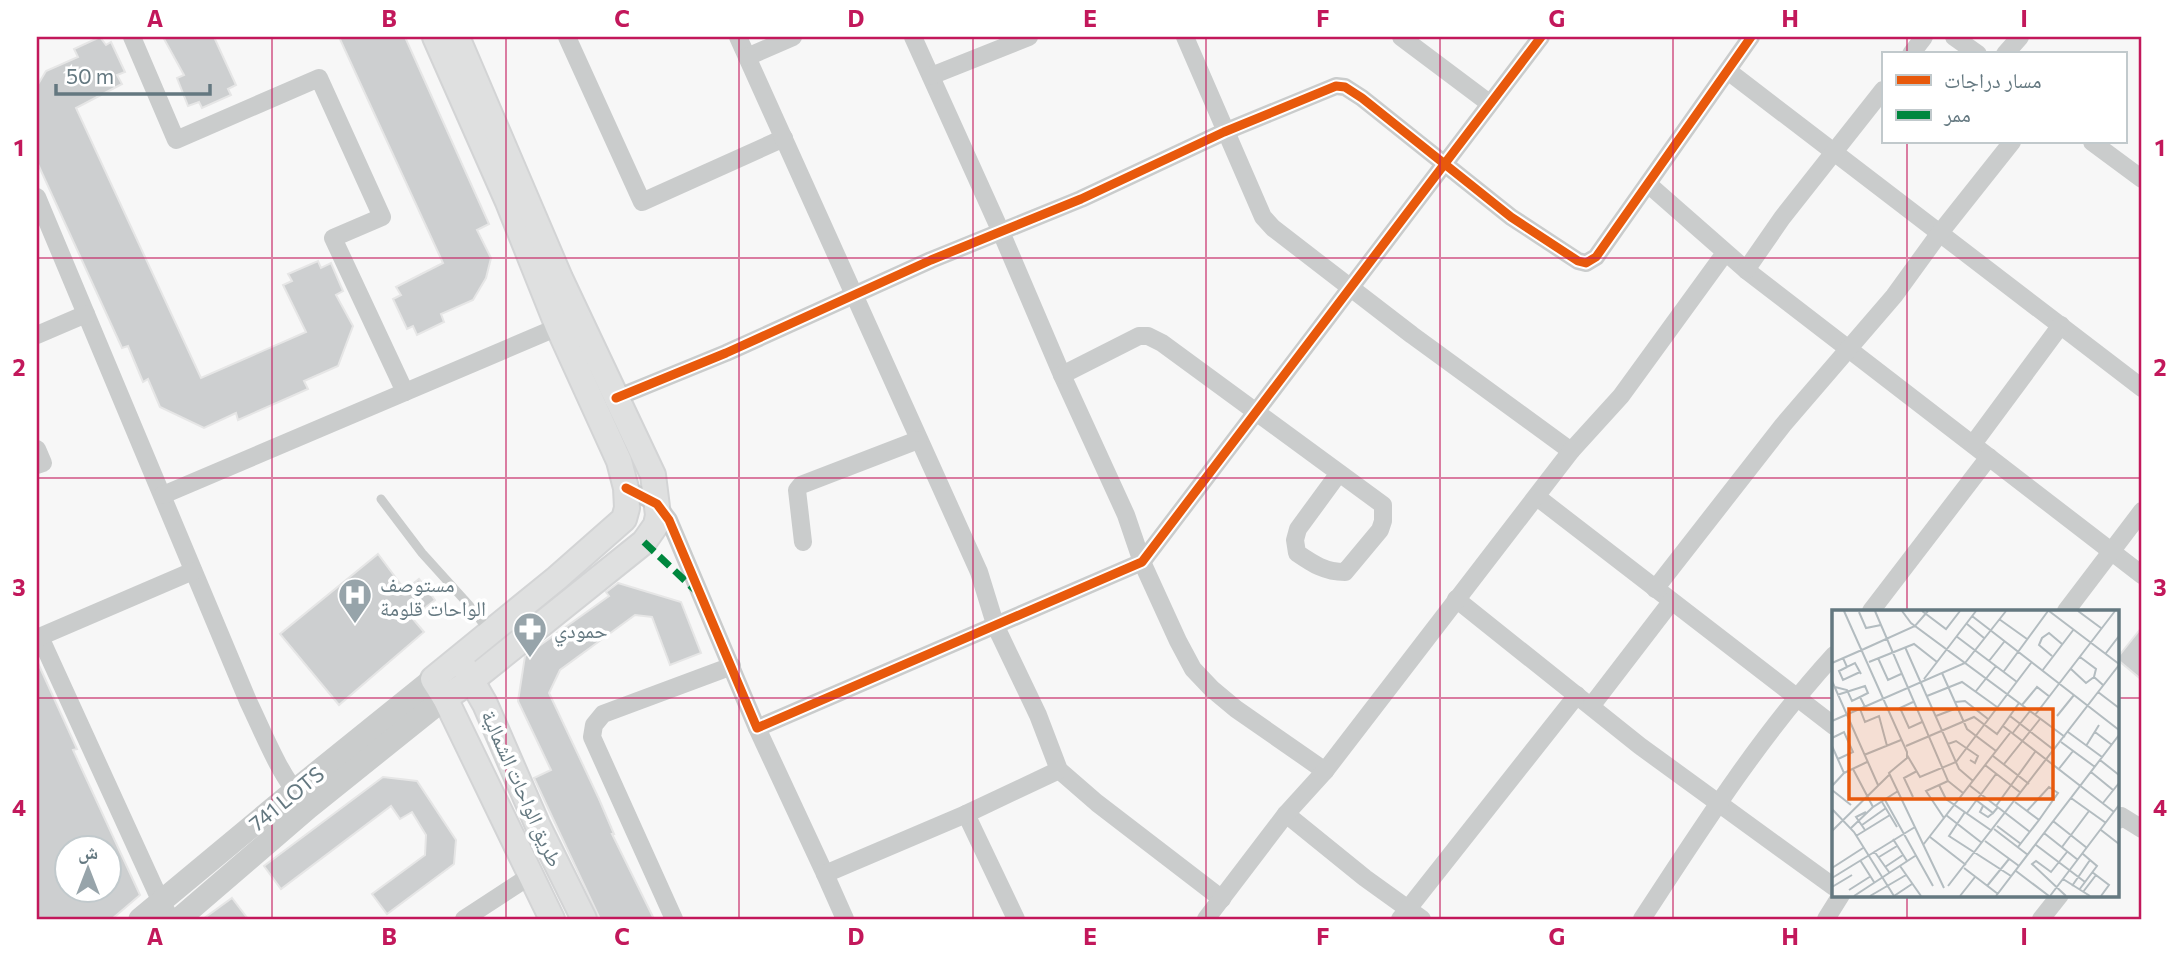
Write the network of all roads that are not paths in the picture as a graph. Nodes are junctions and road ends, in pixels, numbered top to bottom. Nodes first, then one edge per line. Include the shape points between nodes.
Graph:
1 (132, 37) edge
2 (435, 37) edge
3 (457, 37) edge
4 (567, 37) edge
5 (738, 37) edge
6 (793, 37) edge
7 (912, 37) edge
8 (1029, 37) edge
9 (1185, 37) edge
10 (1401, 37) edge
11 (1541, 37) edge
12 (1751, 37) edge
13 (1924, 37) edge
14 (1954, 37) edge
15 (2020, 37) edge
16 (1913, 52) edge
17 (1975, 52) edge
18 (2007, 52) edge
19 (747, 57) junction
20 (1728, 71) junction
21 (931, 76) junction
22 (1882, 91) edge
23 (1489, 103) junction
24 (1224, 132) junction
25 (785, 138) junction
26 (2010, 144) edge
27 (2095, 144) edge
28 (1834, 154) junction
29 (1444, 162) junction
30 (2142, 179) edge
31 (1648, 184) junction
32 (37, 197) edge
33 (1001, 232) junction
34 (1939, 234) junction
35 (1725, 253) junction
36 (1746, 270) junction
37 (1349, 287) junction
38 (854, 293) junction
39 (86, 313) junction
40 (2061, 325) junction
41 (558, 327) junction
42 (37, 335) edge
43 (1848, 350) junction
44 (1062, 375) junction
45 (2142, 388) edge
46 (405, 392) junction
47 (617, 398) junction
48 (1255, 411) junction
49 (918, 440) junction
50 (1973, 444) junction
51 (37, 449) edge
52 (1571, 451) junction
53 (1989, 457) junction
54 (37, 465) edge
55 (1339, 473) junction
56 (626, 488) junction
57 (163, 495) junction
58 (1537, 497) junction
59 (381, 499) dead end
60 (657, 503) junction
61 (2142, 511) edge
62 (803, 542) dead end
63 (2110, 552) junction
64 (1142, 562) junction
65 (193, 571) junction
66 (2142, 576) edge
67 (1654, 589) junction
68 (1456, 599) junction
69 (1671, 602) junction
70 (1872, 610) edge
71 (2067, 610) edge
72 (996, 627) junction
73 (489, 633) junction
74 (38, 637) edge
75 (459, 657) junction
76 (1832, 657) edge
77 (732, 666) junction
78 (472, 680) junction
79 (439, 689) junction
80 (1577, 695) junction
81 (1796, 696) junction
82 (1592, 705) junction
83 (1832, 724) edge
84 (757, 728) junction
85 (1059, 770) junction
86 (1325, 771) junction
87 (301, 799) junction
88 (1717, 803) junction
89 (966, 814) junction
90 (1286, 814) junction
91 (2120, 817) edge
92 (2142, 829) edge
93 (825, 874) junction
94 (530, 876) junction
95 (1832, 886) edge
96 (1840, 897) edge
97 (2058, 897) edge
98 (1222, 899) junction
99 (165, 911) edge
100 (1410, 916) edge
101 (141, 919) edge
102 (179, 919) edge
103 (464, 919) edge
104 (552, 919) edge
105 (584, 919) edge
106 (674, 919) edge
107 (845, 919) edge
108 (1016, 919) edge
109 (1206, 919) edge
110 (1642, 919) edge
111 (1826, 919) edge
112 (2041, 919) edge

1 - 46 street via 176,140 319,78 382,217 332,238
2 - 41 main road
3 - 47 main road
4 - 25 street via 642,202
5 - 19 street
6 - 19 street
7 - 21 street
8 - 21 street
9 - 24 street
10 - 23 street
11 - 23 street
12 - 20 street
13 - 16 street
14 - 17 street
15 - 18 street
19 - 25 street
20 - 28 street
20 - 31 street
21 - 33 street
22 - 28 street
23 - 29 street
24 - 29 street via 1336,86 1345,87
24 - 33 street via 1081,200
24 - 37 street via 1263,218
25 - 38 street
26 - 34 street
27 - 30 street
28 - 34 street
28 - 36 street
29 - 31 street via 1511,217 1586,263 1596,257
29 - 37 street
31 - 35 street
32 - 39 street
33 - 38 street
33 - 44 street
34 - 40 street
34 - 43 street
35 - 36 street
35 - 52 street via 1621,396
36 - 43 street
37 - 48 street
37 - 52 street
38 - 47 street
38 - 49 street
39 - 42 street
39 - 57 street
40 - 45 street
40 - 50 street
41 - 46 street
41 - 56 main road via 619,461
43 - 50 street
43 - 67 street
44 - 48 street via 1123,343 1148,336
44 - 64 street via 1126,515
46 - 57 street
47 - 60 main road via 653,475
48 - 55 street
48 - 64 street
49 - 62 street via 801,485 797,498
49 - 72 street via 979,572
50 - 53 street
51 - 54 street via 43,463
52 - 58 street
53 - 63 street
53 - 70 street
55 - 55 street via 1383,505 1380,530 1345,572 1318,568 1297,553 1295,540 1298,529
56 - 60 street
56 - 73 main road via 624,519
57 - 65 street
58 - 67 street
58 - 68 street
59 - 73 lane
60 - 77 street via 677,534
60 - 78 main road via 656,525 644,542
61 - 63 street
63 - 66 street
63 - 71 street
64 - 72 street
64 - 86 street via 1193,669 1236,709
65 - 74 street
65 - 87 street via 248,701
67 - 69 street
68 - 80 street
68 - 86 street
69 - 81 street
69 - 82 street
72 - 84 street
72 - 85 street
73 - 75 main road
74 - 99 street
75 - 78 main road, طريق الواحات الشمالية
75 - 79 main road
76 - 81 street
77 - 84 street
77 - 106 street via 603,714 594,724 592,737
78 - 79 main road
78 - 105 main road, طريق الواحات الشمالية
79 - 87 street, 741 LOTS
79 - 94 main road, طريق الواحات الشمالية
80 - 82 street
80 - 100 street
81 - 83 street
81 - 88 street
82 - 88 street
84 - 93 street
85 - 89 street
85 - 98 street
86 - 90 street
87 - 99 street, 741 LOTS
87 - 102 street
88 - 95 street
88 - 110 street
89 - 93 street
89 - 108 street
90 - 98 street
90 - 100 street
91 - 92 street
93 - 107 street
94 - 103 street
94 - 104 main road, طريق الواحات الشمالية
96 - 111 street
97 - 112 street
98 - 109 street
99 - 101 street, 741 LOTS

